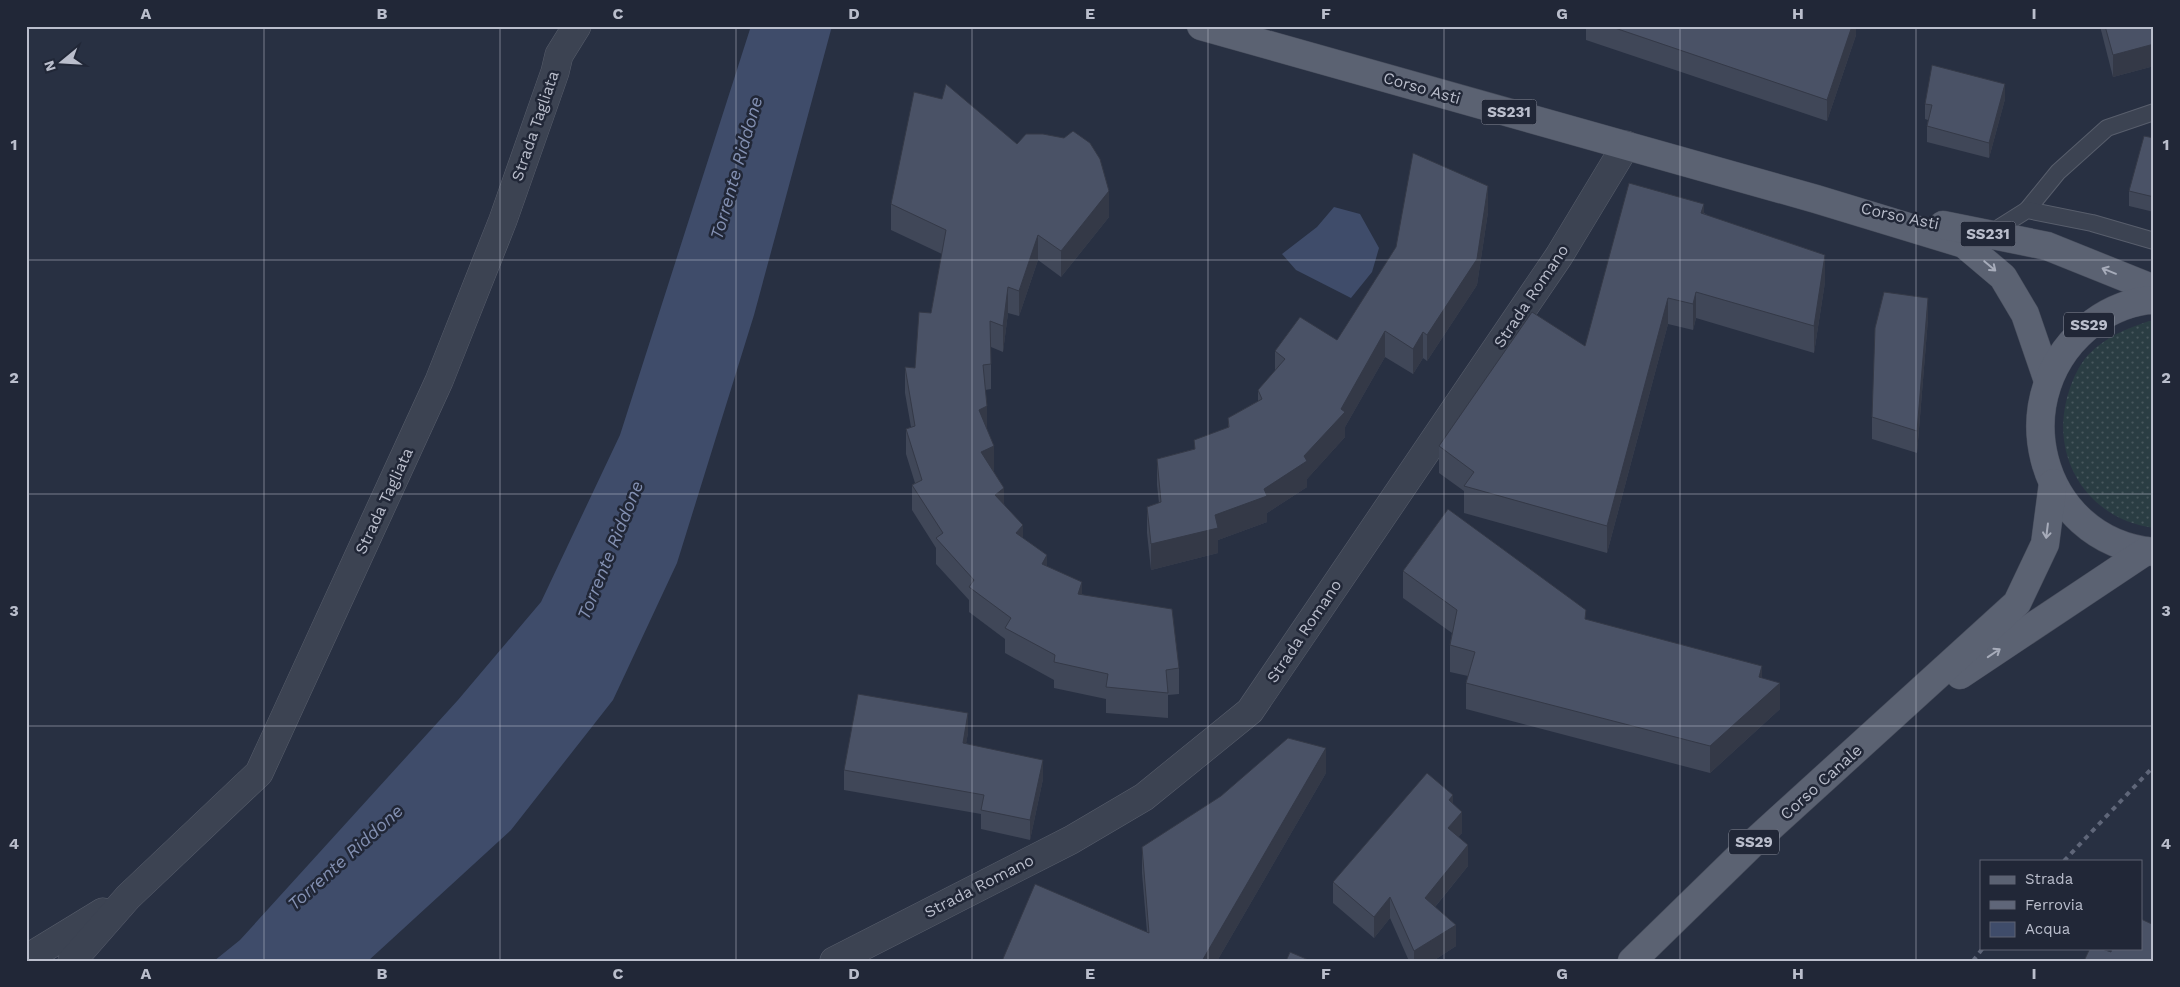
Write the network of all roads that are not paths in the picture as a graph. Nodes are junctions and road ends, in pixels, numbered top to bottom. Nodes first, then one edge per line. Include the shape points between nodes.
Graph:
1 (552, 26) edge
2 (577, 26) edge
3 (1201, 26) edge
4 (559, 55) junction
5 (2154, 112) edge
6 (1626, 145) junction
7 (1816, 199) junction
8 (2026, 210) junction
9 (1988, 234) junction
10 (2154, 241) edge
11 (2154, 289) edge
12 (2154, 300) edge
13 (2048, 381) junction
14 (2053, 482) junction
15 (2150, 552) edge
16 (1880, 728) junction
17 (128, 897) junction
18 (26, 959) edge
19 (72, 961) edge
20 (834, 961) edge
21 (1632, 961) edge

1 - 4 street, Strada Tagliata
2 - 4 street, Strada Tagliata
3 - 6 main road, Corso Asti / SS231
4 - 17 street, Strada Tagliata via 502,220 439,381 259,773
5 - 8 lane via 2107,128 2058,172
6 - 7 main road, Corso Asti / SS231
6 - 20 street, Strada Romano via 1559,256 1250,711 1144,797 1071,840
7 - 9 main road, Corso Asti / SS231
7 -> 13 main road, Corso Asti / SS231 via 1964,244 2003,277 2025,314
8 - 9 lane
8 - 10 lane via 2092,223
11 -> 9 main road, Corso Asti / SS231 via 2047,246
12 - 13 main road, SS29 via 2119,308 2100,317 2083,330 2056,362
13 - 14 main road, SS29 via 2041,407 2040,429 2042,450
14 - 15 main road, SS29 via 2069,508 2091,528 2116,543
14 -> 16 main road, Corso Canale / SS29 via 2045,544 2017,604
16 -> 15 main road, Corso Canale / SS29
16 - 21 main road, Corso Canale / SS29 via 1752,844
17 - 18 street, Strada Tagliata
17 - 19 street, Strada Tagliata

